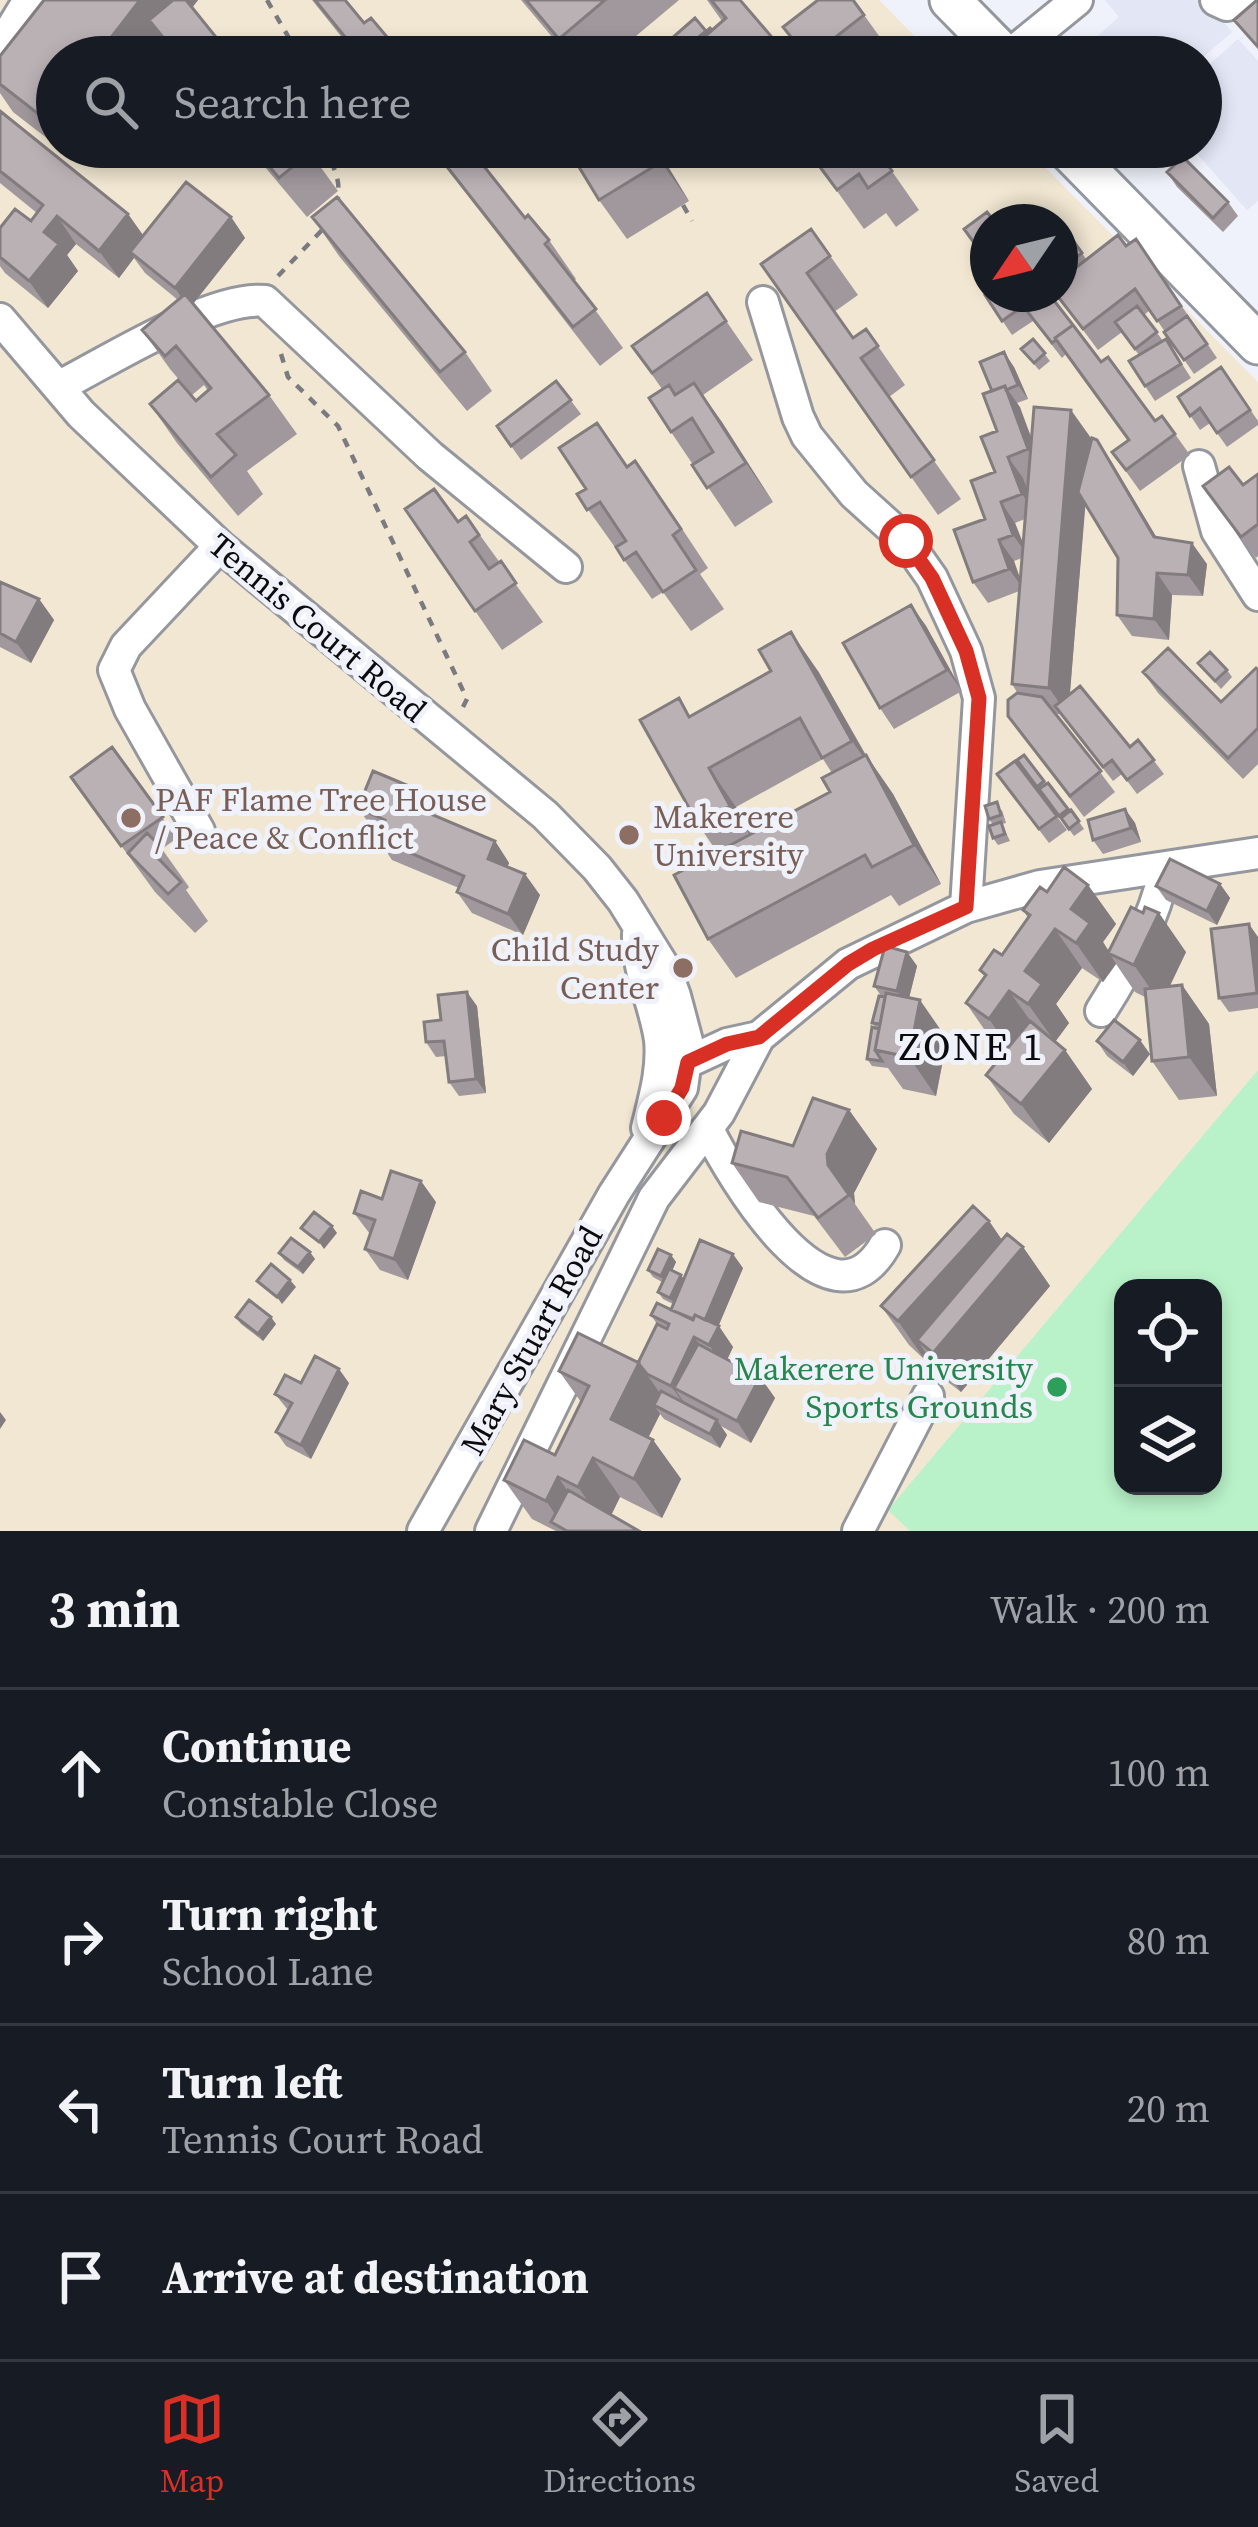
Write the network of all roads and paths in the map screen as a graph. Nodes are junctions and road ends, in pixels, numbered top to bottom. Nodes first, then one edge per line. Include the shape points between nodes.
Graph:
1 (28, 0) edge
2 (267, 0) edge
3 (921, 0) edge
4 (950, 0) edge
5 (1077, 0) edge
6 (1216, 0) edge
7 (1251, 0) edge
8 (288, 36) edge
9 (956, 36) edge
10 (985, 36) edge
11 (1032, 36) edge
12 (1, 46) edge
13 (333, 168) edge
14 (1086, 168) edge
15 (1117, 168) edge
16 (682, 205) dead end
17 (692, 221) dead end
18 (265, 301) junction
19 (763, 302) edge
20 (1258, 311) edge
21 (0, 320) edge
22 (1258, 344) edge
23 (58, 387) junction
24 (1199, 466) dead end
25 (220, 547) junction
26 (566, 567) dead end
27 (1258, 595) edge
28 (449, 738) junction
29 (199, 831) dead end
30 (1258, 853) edge
31 (1166, 867) junction
32 (966, 907) junction
33 (1101, 1010) dead end
34 (671, 1025) junction
35 (759, 1037) junction
36 (727, 1044) junction
37 (674, 1060) junction
38 (708, 1130) junction
39 (641, 1150) joint
40 (885, 1245) dead end
41 (928, 1396) dead end
42 (423, 1531) edge
43 (491, 1531) edge
44 (858, 1531) edge

1 - 12 street
2 - 8 path
3 - 9 main road
4 - 10 main road
5 - 11 street
6 - 7 street
13 - 18 path via 335,212 272,282
14 - 22 main road
15 - 20 main road
16 - 17 path
18 - 23 street via 195,317
18 - 26 street via 430,456
18 - 28 path via 288,377 338,426 466,699
19 - 32 street via 807,436 906,541 966,651 979,698
21 - 23 street, Tennis Court Road
23 - 25 street, Tennis Court Road
24 - 27 street via 1217,530
25 - 28 street, Tennis Court Road
25 - 29 street via 126,646 114,670
28 - 34 street, Tennis Court Road via 597,868 638,928 641,971
30 - 31 street
31 - 32 street via 1040,886
31 - 33 street via 1136,956
32 - 35 street via 848,964
34 - 36 street
34 - 37 street, Tennis Court Road
35 - 36 street
35 - 38 street
36 - 37 street
37 - 39 street, Tennis Court Road
38 - 40 street via 756,1210 808,1262 851,1273
38 - 43 street via 654,1198
39 - 42 street, Mary Stuart Road
41 - 44 street

